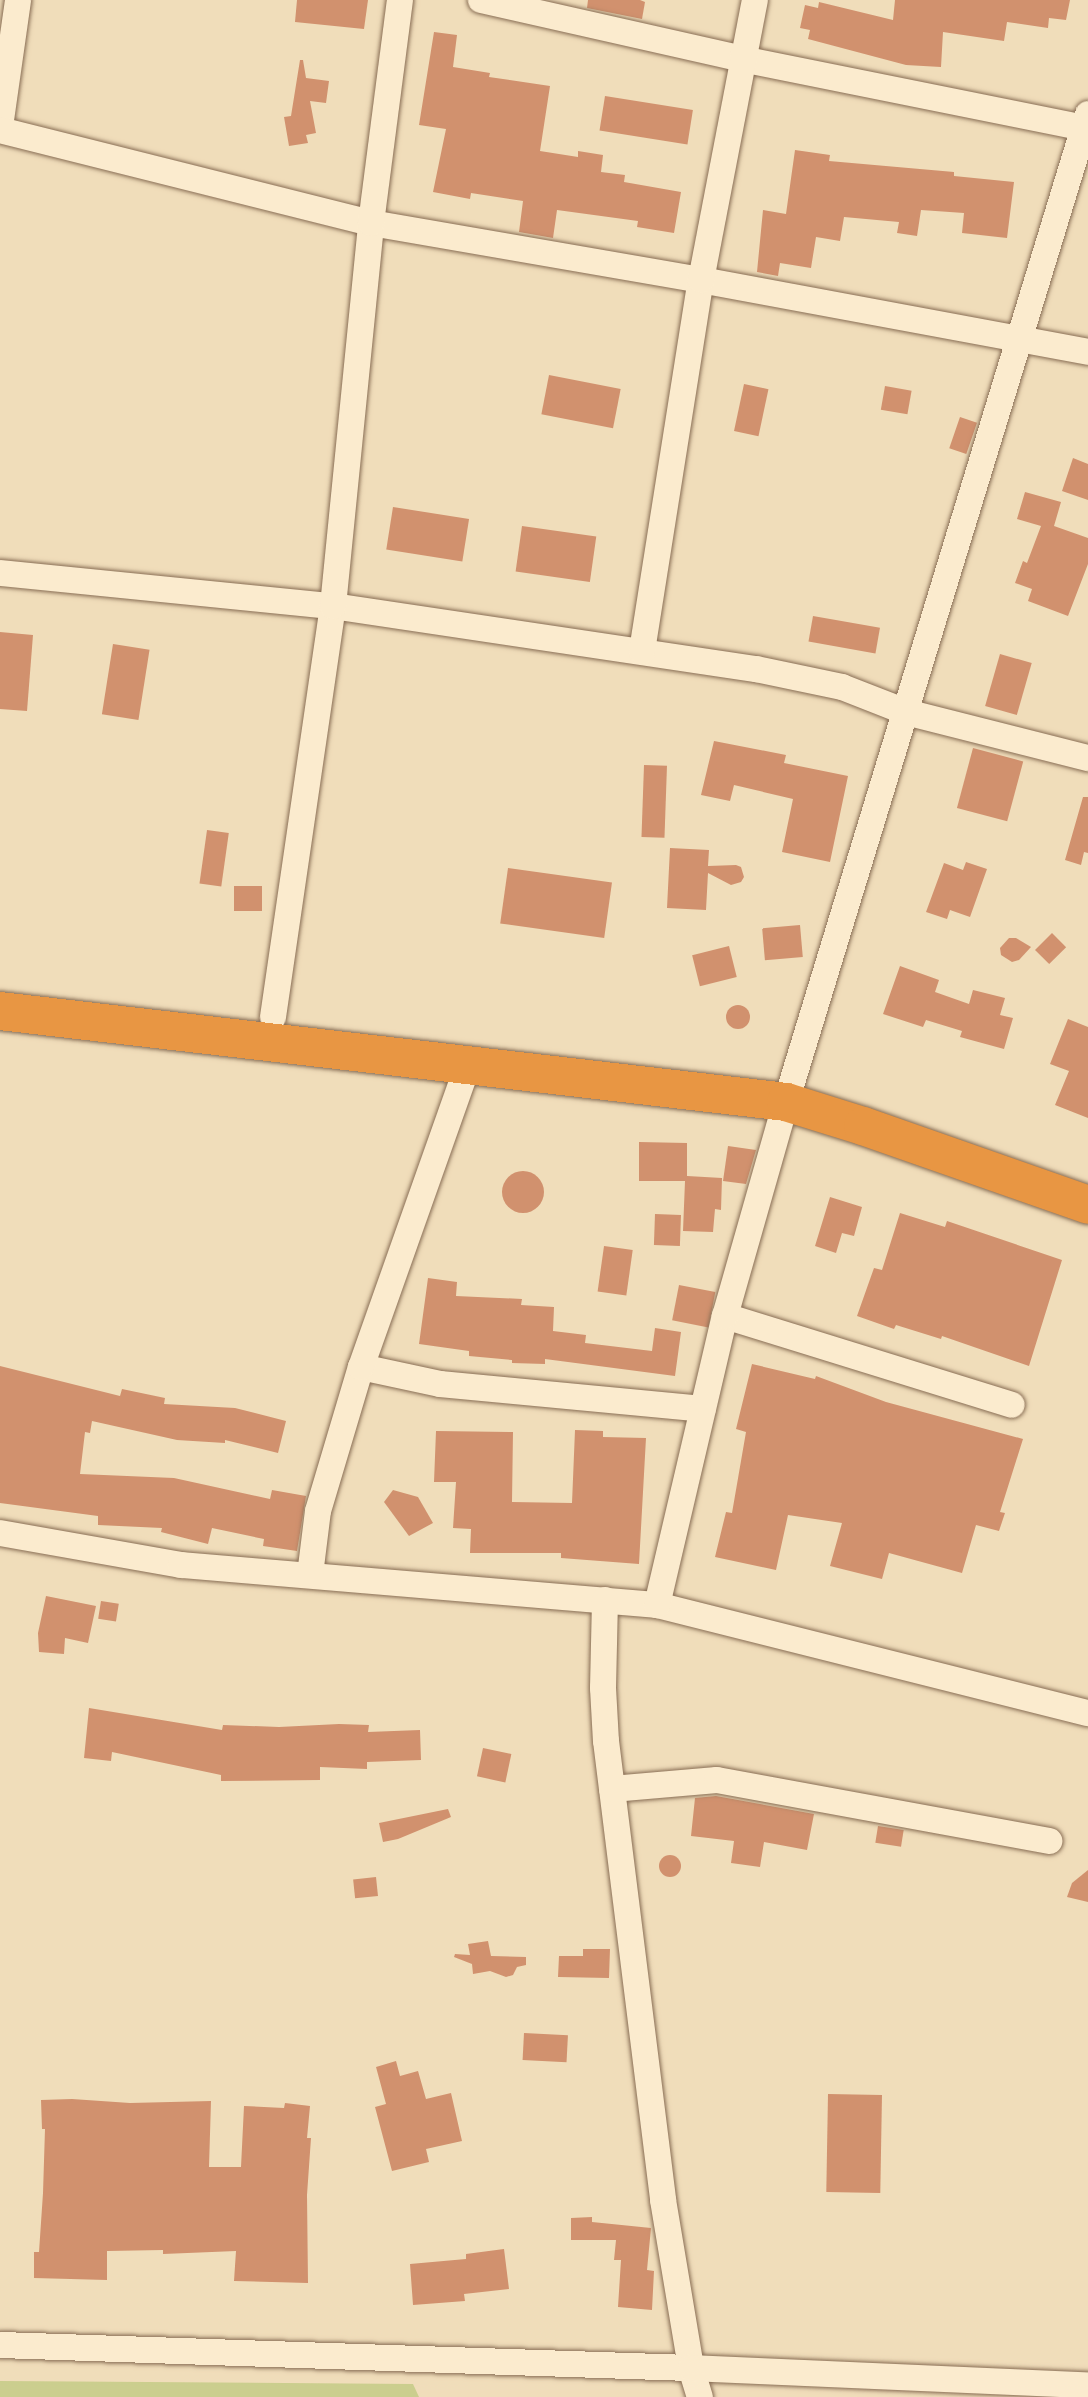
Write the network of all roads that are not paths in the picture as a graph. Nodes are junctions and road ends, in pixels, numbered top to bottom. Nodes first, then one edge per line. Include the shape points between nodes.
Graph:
1 (18, 0) edge
2 (400, 0) edge
3 (481, 0) edge
4 (755, 0) edge
5 (742, 59) junction
6 (1085, 121) edge
7 (0, 128) edge
8 (371, 223) junction
9 (701, 280) junction
10 (1018, 337) junction
11 (1088, 352) edge
12 (0, 573) edge
13 (333, 606) junction
14 (642, 651) junction
15 (906, 712) junction
16 (1088, 758) edge
17 (0, 985) edge
18 (0, 1011) edge
19 (273, 1017) junction
20 (468, 1065) junction
21 (790, 1090) junction
22 (1088, 1178) edge
23 (1088, 1205) edge
24 (724, 1316) junction
25 (360, 1367) junction
26 (1012, 1405) dead end
27 (703, 1409) junction
28 (0, 1533) edge
29 (310, 1575) junction
30 (605, 1600) junction
31 (657, 1605) junction
32 (1088, 1713) edge
33 (612, 1789) junction
34 (1049, 1841) dead end
35 (0, 2345) edge
36 (691, 2368) junction
37 (1088, 2385) edge
38 (700, 2397) edge

1 - 7 street
2 - 8 street
3 - 5 street
4 - 5 street
5 - 6 street
5 - 9 street
6 - 10 street
7 - 8 street
8 - 9 street
8 - 13 street
9 - 10 street
9 - 14 street
10 - 11 street
10 - 15 street
12 - 13 street
13 - 14 street
13 - 19 street
14 - 15 street via 842,687
15 - 16 street
15 - 21 street
17 - 19 highway
18 - 20 highway
19 - 21 highway
20 - 21 highway
20 - 25 street
21 - 22 highway via 872,1101
21 - 23 highway via 863,1126
21 - 24 street
24 - 26 street
24 - 27 street
25 - 27 street via 440,1384
25 - 29 street via 318,1511
27 - 31 street
28 - 29 street via 170,1563
29 - 30 street
30 - 31 street
30 - 33 street via 603,1718
31 - 32 street
33 - 34 street via 717,1780
33 - 36 street via 661,2188
35 - 36 street
36 - 37 street
36 - 38 street

